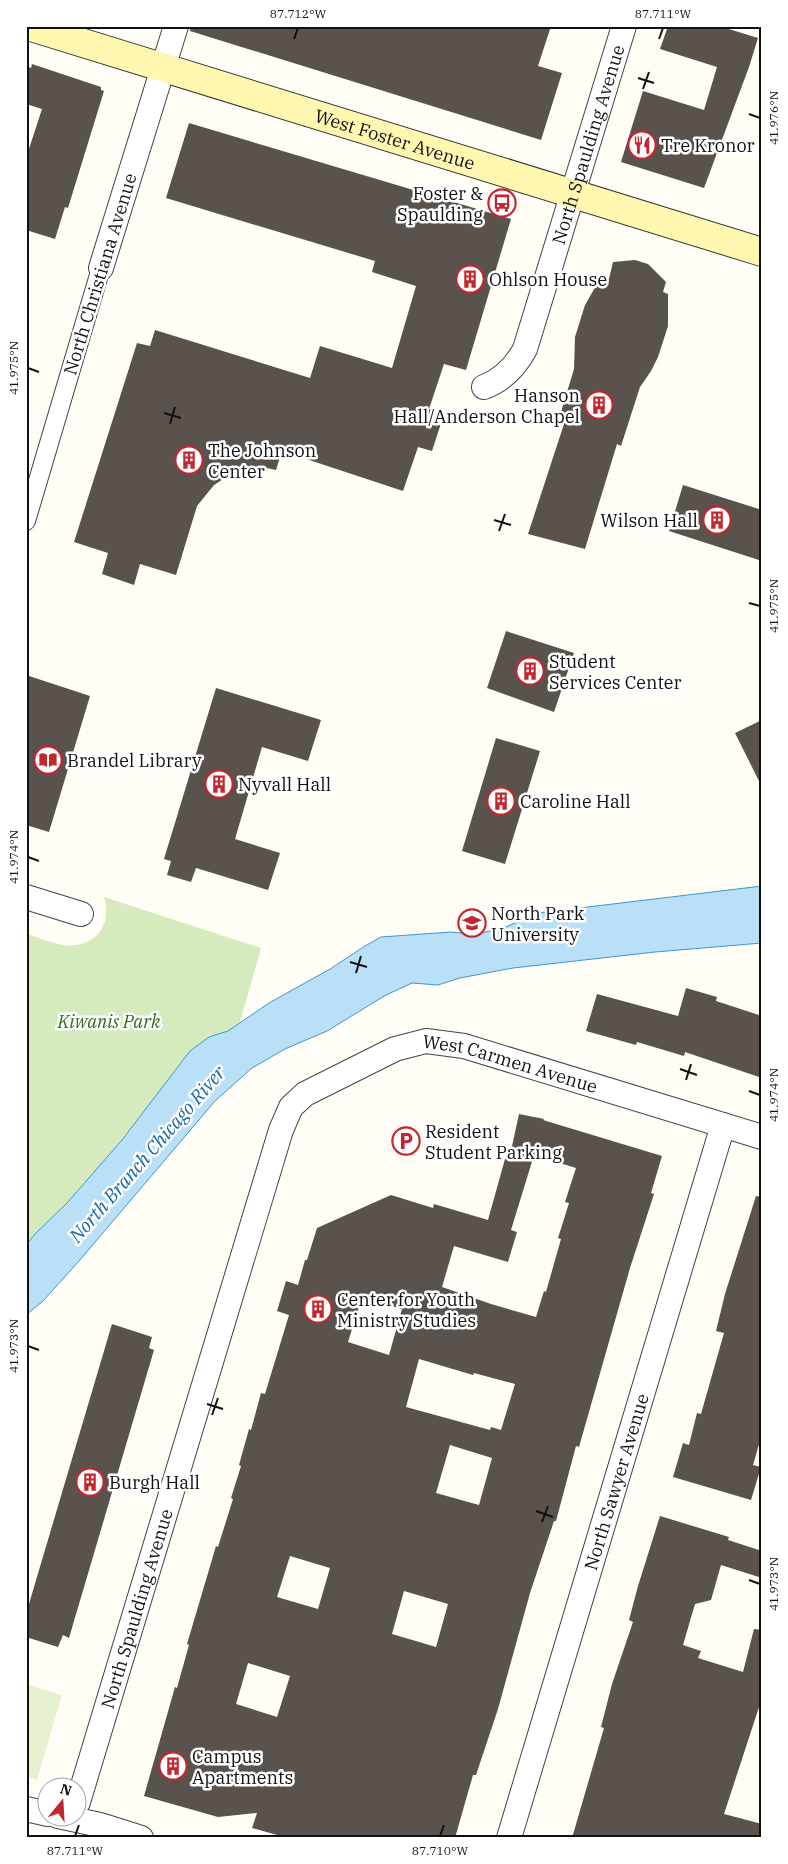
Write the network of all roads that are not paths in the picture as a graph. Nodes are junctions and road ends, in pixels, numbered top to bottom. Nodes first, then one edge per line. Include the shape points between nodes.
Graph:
1 (28, 26) edge
2 (176, 26) edge
3 (624, 26) edge
4 (163, 69) junction
5 (574, 194) junction
6 (762, 252) edge
7 (101, 268) joint
8 (484, 387) dead end
9 (26, 522) edge
10 (26, 897) edge
11 (81, 914) dead end
12 (723, 1125) junction
13 (282, 1128) joint
14 (762, 1137) edge
15 (82, 1776) edge
16 (88, 1822) edge
17 (141, 1838) edge
18 (509, 1838) edge

1 - 4 main road, West Foster Avenue
2 - 4 street, North Christiana Avenue
3 - 5 street, North Spaulding Avenue
4 - 5 main road, West Foster Avenue
4 - 7 street, North Christiana Avenue
5 - 6 main road, West Foster Avenue
5 - 8 street, North Spaulding Avenue via 525,349 516,365 493,384
7 - 9 street, North Christiana Avenue
10 - 11 street
12 - 13 street, West Carmen Avenue via 464,1046 426,1041 395,1049 305,1094 291,1107
12 - 14 street, West Carmen Avenue
12 - 18 street, North Sawyer Avenue
13 - 15 street, North Spaulding Avenue
16 - 17 street

